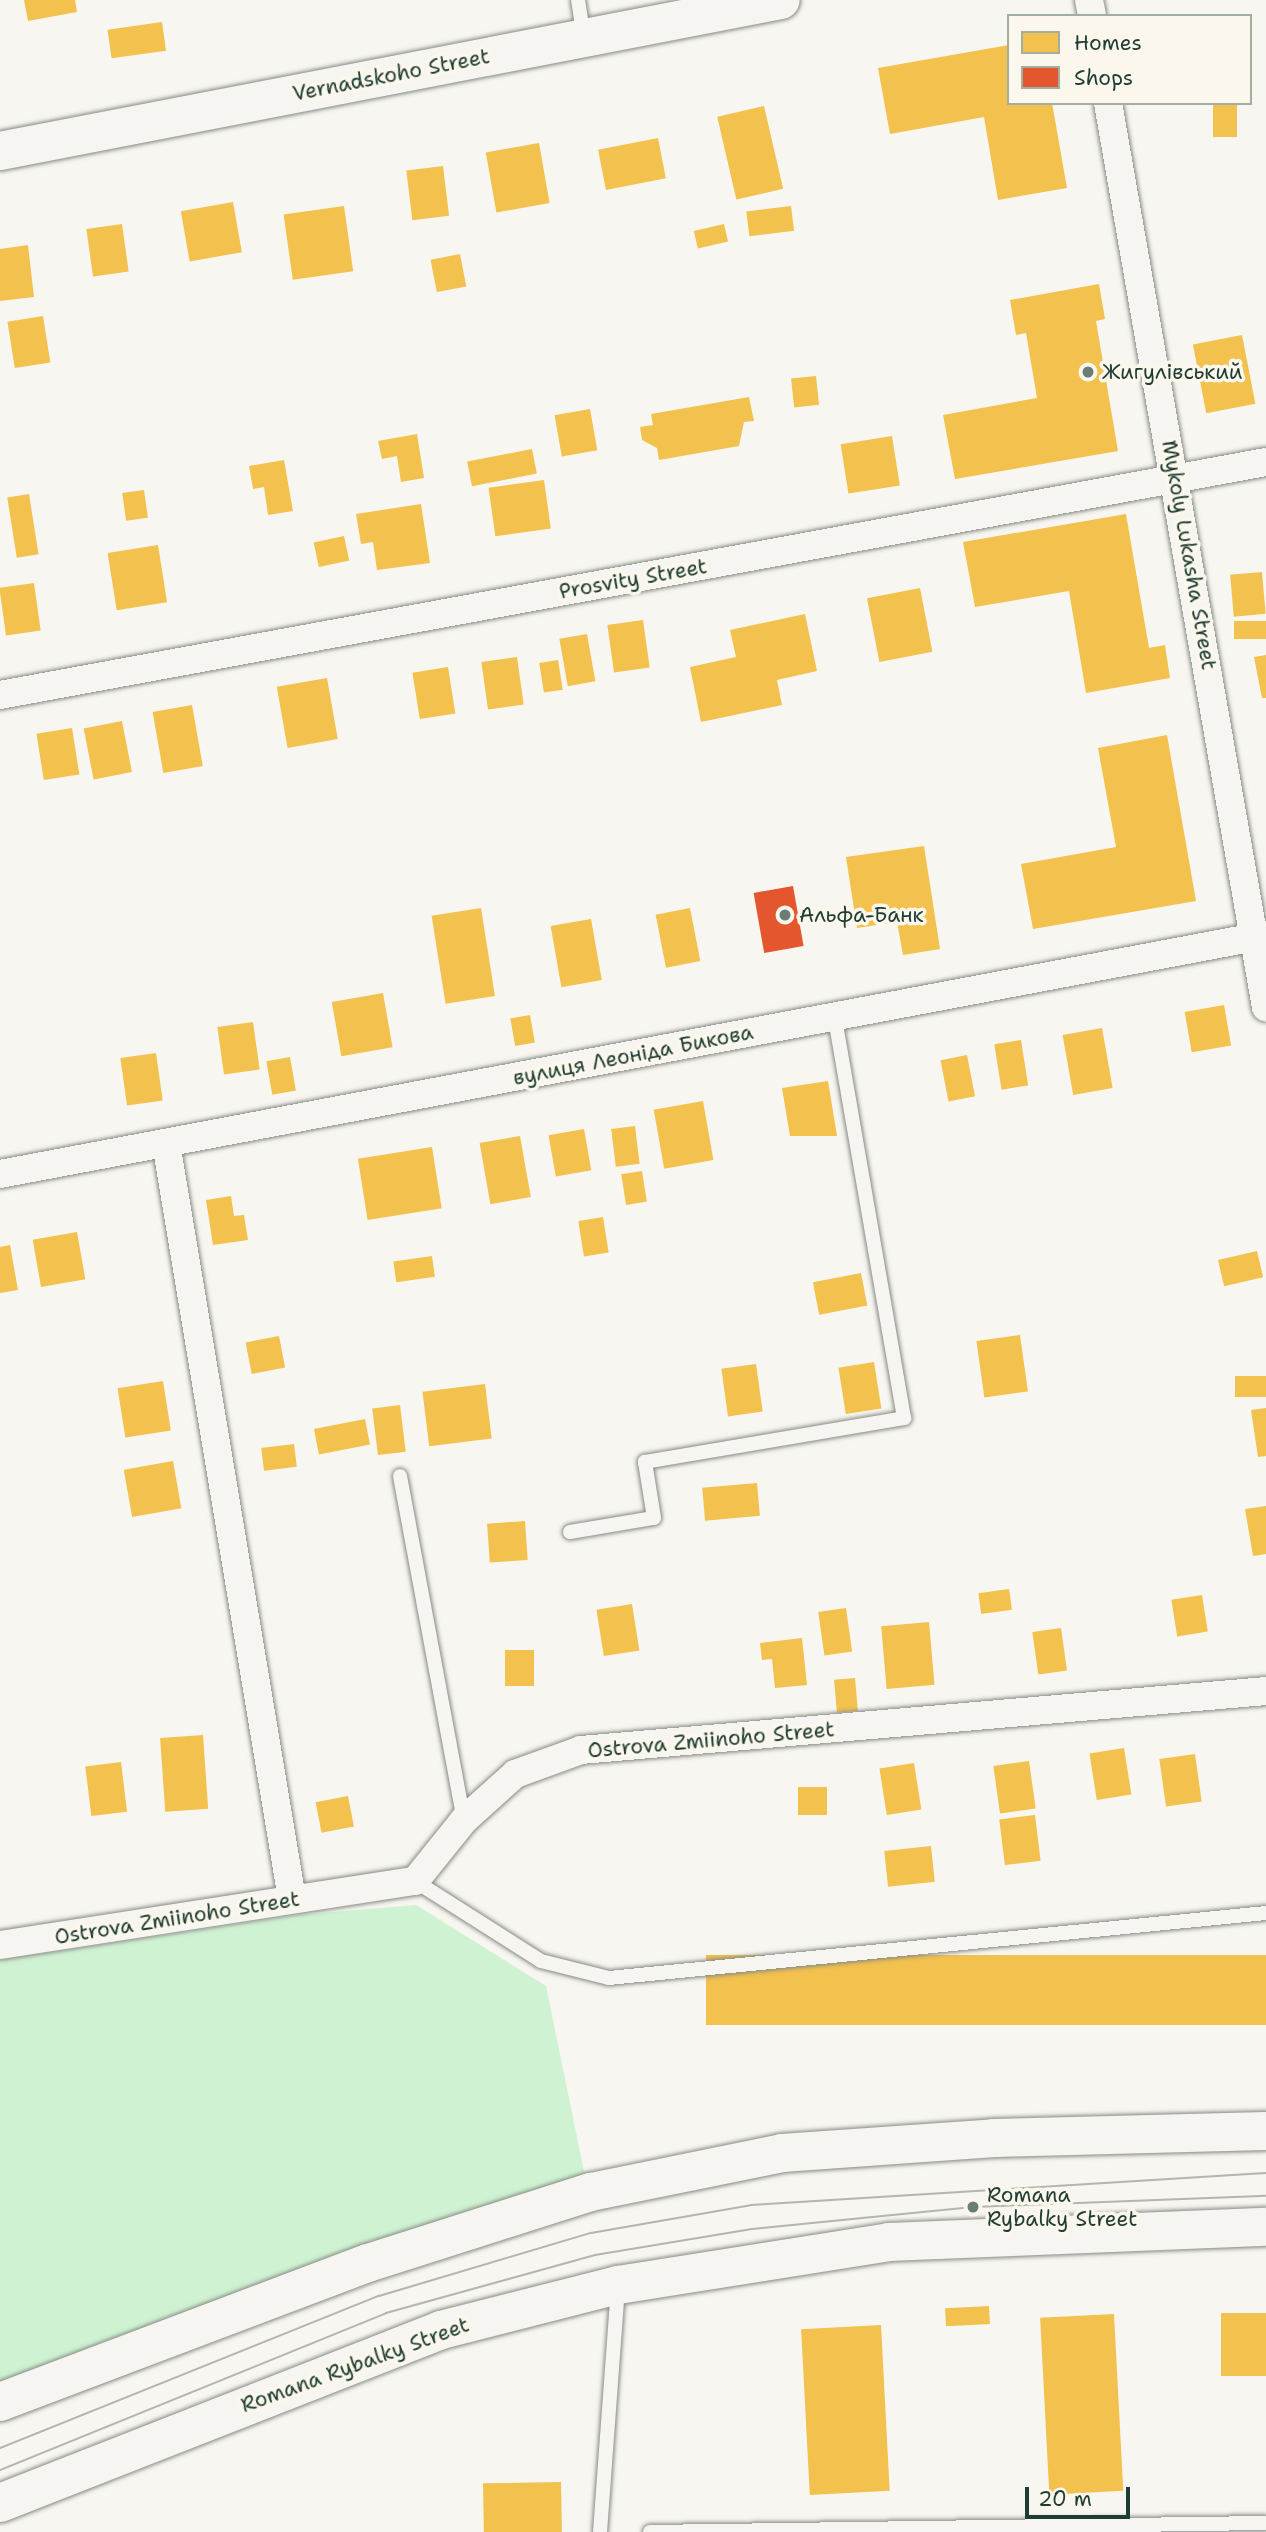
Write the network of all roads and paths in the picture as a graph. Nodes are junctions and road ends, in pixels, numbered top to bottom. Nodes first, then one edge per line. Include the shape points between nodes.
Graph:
1 (578, 0) edge
2 (782, 0) edge
3 (584, 37) junction
4 (1108, 105) edge
5 (0, 151) edge
6 (1266, 462) edge
7 (1176, 479) junction
8 (0, 695) edge
9 (1260, 936) edge
10 (1266, 1007) edge
11 (835, 1017) junction
12 (166, 1143) junction
13 (0, 1174) edge
14 (400, 1476) dead end
15 (570, 1532) dead end
16 (1266, 1691) edge
17 (464, 1820) junction
18 (415, 1881) junction
19 (292, 1899) junction
20 (1266, 1913) edge
21 (0, 1945) edge
22 (1266, 2131) edge
23 (1266, 2227) edge
24 (618, 2285) junction
25 (0, 2402) edge
26 (0, 2503) edge
27 (1266, 2523) edge
28 (600, 2532) edge
29 (650, 2532) edge

1 - 3 lane
2 - 3 main road, Vernadskoho Street
3 - 5 main road, Vernadskoho Street
4 - 7 street, Mykoly Lukasha Street
6 - 7 street, Prosvity Street
7 - 8 street, Prosvity Street
7 - 9 street, Mykoly Lukasha Street
9 - 10 street, Mykoly Lukasha Street
9 - 11 street, вулиця Леоніда Бикова
11 - 12 street, вулиця Леоніда Бикова
11 - 15 lane via 904,1418 645,1462 654,1518
12 - 13 street, вулиця Леоніда Бикова
12 - 19 street
14 - 17 lane
16 - 17 street, Ostrova Zmiinoho Street via 581,1750 515,1774
17 - 18 street, Ostrova Zmiinoho Street
18 - 19 street, Ostrova Zmiinoho Street
18 - 20 lane via 541,1961 609,1978
19 - 21 street, Ostrova Zmiinoho Street
22 - 25 main road via 994,2138 782,2153 591,2192 368,2263
23 - 24 main road, Romana Rybalky Street via 889,2242
24 - 26 main road, Romana Rybalky Street via 441,2330
24 - 28 lane
27 - 29 lane

